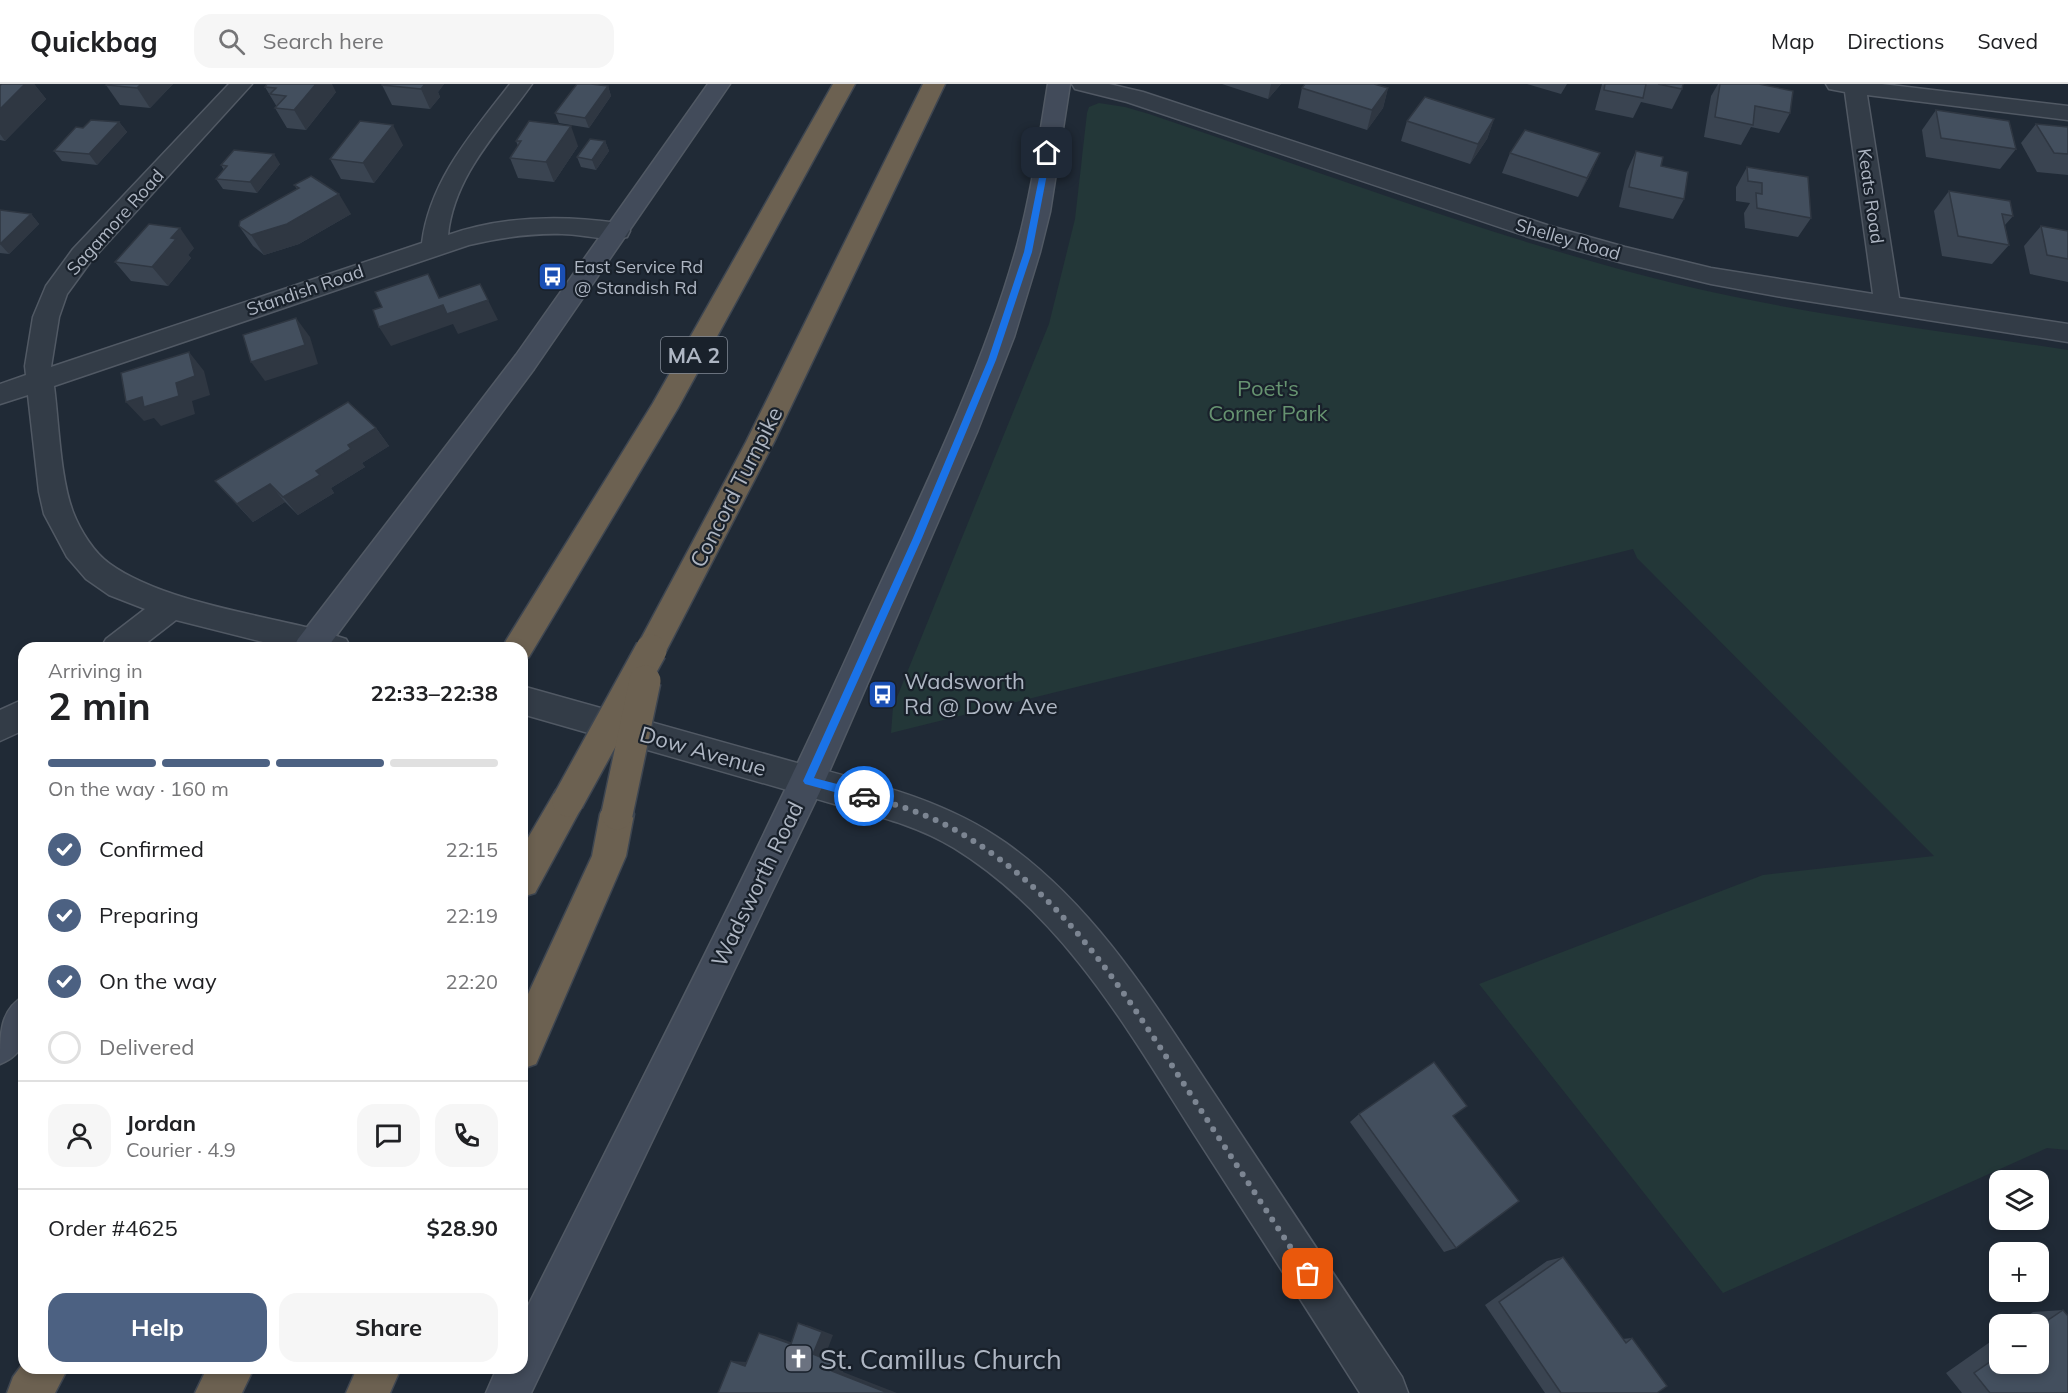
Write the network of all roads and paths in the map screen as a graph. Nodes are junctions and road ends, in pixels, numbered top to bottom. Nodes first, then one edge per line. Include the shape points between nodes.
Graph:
1 (241, 84) edge
2 (521, 84) edge
3 (718, 84) edge
4 (844, 84) edge
5 (934, 84) edge
6 (1059, 84) edge
7 (1083, 84) edge
8 (1846, 86) edge
9 (2068, 113) edge
10 (618, 231) junction
11 (434, 247) junction
12 (1887, 306) junction
13 (2068, 333) edge
14 (39, 381) junction
15 (0, 393) edge
16 (171, 606) junction
17 (125, 642) edge
18 (304, 642) edge
19 (322, 642) edge
20 (522, 642) edge
21 (651, 650) junction
22 (528, 702) edge
23 (18, 716) edge
24 (0, 727) edge
25 (808, 781) junction
26 (528, 871) edge
27 (18, 1022) edge
28 (528, 1037) edge
29 (0, 1045) edge
30 (528, 1352) edge
31 (42, 1374) edge
32 (228, 1374) edge
33 (376, 1374) edge
34 (517, 1374) edge
35 (29, 1393) edge
36 (217, 1393) edge
37 (368, 1393) edge
38 (508, 1393) edge
39 (1386, 1393) edge

1 - 14 street, Sagamore Road via 82,255 55,292 46,317
2 - 11 street via 457,172 440,210
3 - 10 main road
4 - 20 highway, MA 2 via 664,408
5 - 21 highway, Concord Turnpike via 760,442
6 - 25 main road, Wadsworth Road via 1033,232 1001,337 918,538
7 - 12 street, Shelley Road via 1135,96 1593,248 1711,276
8 - 9 street
8 - 12 street, Keats Road
10 - 11 street, Standish Road via 570,225 536,226 482,233
10 - 19 main road
11 - 14 street, Standish Road
12 - 13 street, Shelley Road
14 - 15 street, Standish Road
14 - 16 street, Sagamore Road via 53,492 70,537 97,571 120,586
16 - 17 street
16 - 18 street
21 - 26 highway, Concord Turnpike, bridge
21 - 28 highway, bridge via 609,856
22 - 25 street, Dow Avenue
23 - 24 street
25 - 30 main road, Wadsworth Road
25 - 39 street, Dow Avenue via 886,802 956,830 1025,879 1068,921 1109,970
27 - 29 main road
31 - 35 highway
32 - 36 highway
33 - 37 highway
34 - 38 main road, Wadsworth Road

